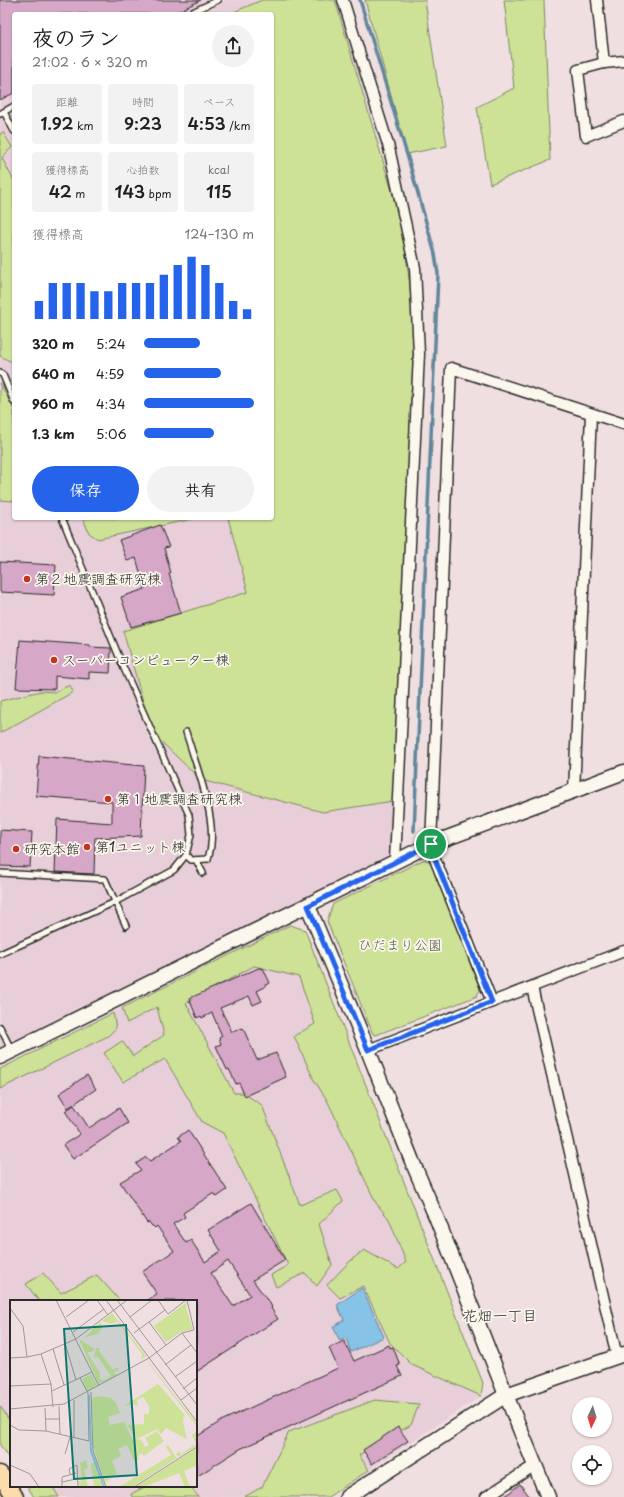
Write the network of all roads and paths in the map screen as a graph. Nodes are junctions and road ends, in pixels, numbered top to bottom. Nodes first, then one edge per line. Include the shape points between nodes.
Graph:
1 (218, 0) edge
2 (343, 0) edge
3 (597, 0) edge
4 (192, 12) edge
5 (624, 61) edge
6 (604, 63) junction
7 (12, 107) edge
8 (2, 113) edge
9 (624, 121) edge
10 (12, 128) edge
11 (0, 373) edge
12 (12, 397) edge
13 (591, 415) junction
14 (624, 424) edge
15 (63, 520) edge
16 (186, 732) dead end
17 (624, 772) edge
18 (574, 790) junction
19 (431, 844) junction
20 (186, 855) junction
21 (196, 860) junction
22 (395, 861) junction
23 (0, 873) edge
24 (203, 873) dead end
25 (115, 902) junction
26 (308, 906) junction
27 (126, 926) dead end
28 (624, 951) edge
29 (0, 954) edge
30 (532, 987) junction
31 (492, 1002) junction
32 (0, 1027) edge
33 (368, 1050) junction
34 (5, 1055) edge
35 (621, 1355) edge
36 (506, 1395) junction
37 (535, 1465) junction
38 (0, 1474) edge
39 (15, 1497) edge
40 (347, 1497) edge
41 (486, 1497) edge
42 (548, 1497) edge

1 - 4 lane
2 - 22 street via 389,148 415,268 419,354
3 - 6 street
5 - 6 street
6 - 9 street via 578,70 586,136
7 - 8 lane
8 - 10 lane
11 - 12 lane
13 - 14 street
13 - 18 street
13 - 19 street via 450,368
15 - 20 lane via 122,664 189,815 192,835
16 - 21 lane via 211,826 208,859
17 - 18 street
18 - 19 street
19 - 22 street
19 - 31 street
20 - 21 lane via 191,860
20 - 25 lane via 174,870
21 - 24 lane
22 - 26 street
23 - 25 lane via 105,879
25 - 27 lane
25 - 29 lane
26 - 33 street
26 - 34 street
28 - 30 street
30 - 31 street
30 - 35 street
31 - 33 street
32 - 34 lane via 8,1043
33 - 36 street
35 - 36 street
36 - 37 street
36 - 40 street
37 - 41 street
37 - 42 street
38 - 39 main road

